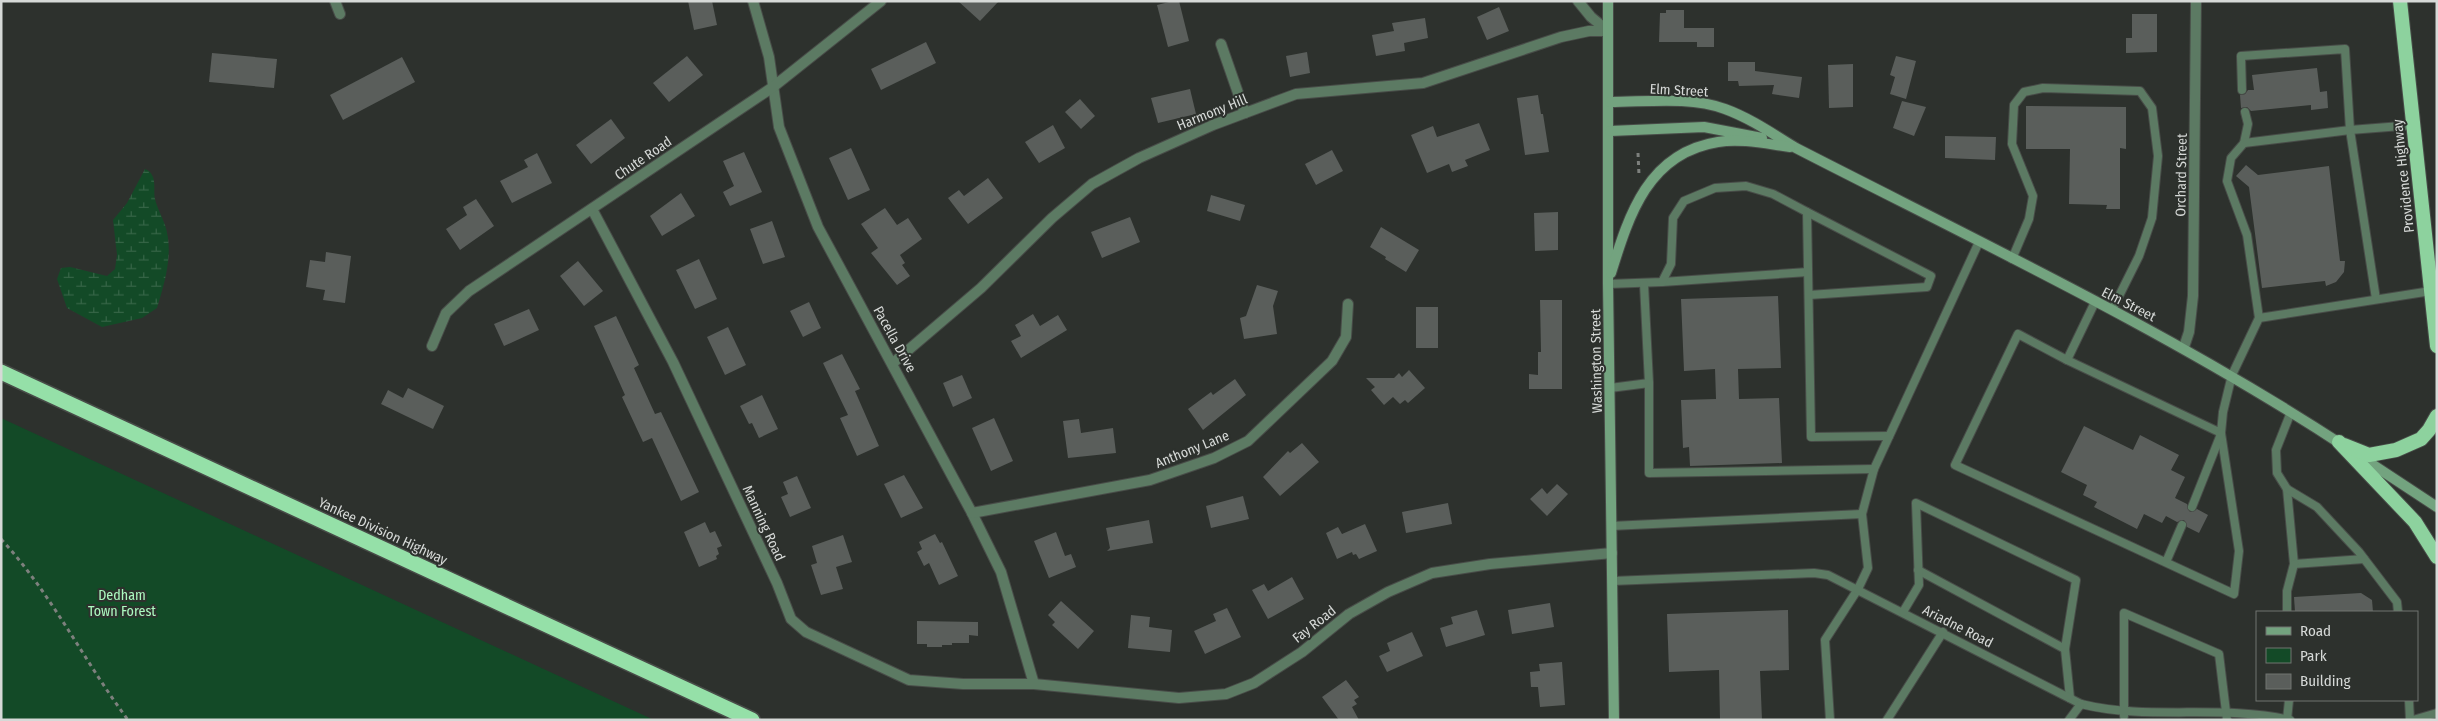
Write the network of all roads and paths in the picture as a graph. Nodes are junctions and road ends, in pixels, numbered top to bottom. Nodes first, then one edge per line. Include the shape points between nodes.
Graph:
1 (335, 1) edge
2 (753, 1) edge
3 (882, 1) edge
4 (1578, 1) edge
5 (1608, 1) edge
6 (2196, 1) edge
7 (2400, 1) edge
8 (340, 14) dead end
9 (1608, 31) junction
10 (1221, 44) dead end
11 (773, 87) junction
12 (2242, 90) dead end
13 (1610, 102) junction
14 (2245, 112) dead end
15 (1245, 113) junction
16 (2414, 125) junction
17 (2350, 130) junction
18 (1610, 131) junction
19 (2244, 143) junction
20 (1796, 148) junction
21 (1638, 153) dead end
22 (1639, 174) dead end
23 (592, 209) junction
24 (1807, 212) junction
25 (1979, 242) junction
26 (2012, 259) junction
27 (1808, 272) junction
28 (1662, 282) junction
29 (1608, 284) junction
30 (1644, 284) junction
31 (2431, 291) junction
32 (1808, 295) junction
33 (2376, 299) junction
34 (2095, 302) junction
35 (1348, 304) dead end
36 (2112, 310) junction
37 (2259, 318) junction
38 (432, 346) dead end
39 (2437, 346) edge
40 (2184, 347) junction
41 (2067, 360) junction
42 (893, 363) junction
43 (1, 372) edge
44 (2232, 375) junction
45 (1648, 383) junction
46 (1610, 388) junction
47 (2291, 412) junction
48 (2437, 416) edge
49 (2221, 433) junction
50 (1889, 436) junction
51 (2339, 442) junction
52 (1874, 469) junction
53 (2287, 489) junction
54 (2192, 506) dead end
55 (2437, 507) edge
56 (972, 513) junction
57 (1862, 514) junction
58 (2182, 525) dead end
59 (1611, 526) junction
60 (1, 539) edge
61 (1612, 553) junction
62 (2437, 556) edge
63 (2364, 559) junction
64 (2166, 562) junction
65 (2294, 564) junction
66 (1918, 570) junction
67 (1612, 581) junction
68 (1858, 589) junction
69 (2287, 611) edge
70 (2398, 611) edge
71 (1903, 612) junction
72 (1943, 632) junction
73 (2065, 649) junction
74 (1034, 684) junction
75 (2070, 698) junction
76 (2289, 701) edge
77 (2409, 701) edge
78 (2081, 704) junction
79 (2437, 713) edge
80 (2124, 716) junction
81 (2227, 718) edge
82 (128, 720) edge
83 (752, 720) edge
84 (1614, 720) edge
85 (1830, 720) edge
86 (1887, 720) edge
87 (2070, 720) edge
88 (2288, 720) edge
89 (2412, 720) edge

1 - 8 street
2 - 11 street, Pacella Drive via 769,57
3 - 11 street, Chute Road
4 - 9 street
5 - 9 main road, Washington Street
6 - 40 street, Orchard Street via 2193,296
7 - 16 highway, Providence Highway
9 - 13 main road, Washington Street
9 - 15 street, Harmony Hill via 1560,36 1423,83 1296,94
10 - 15 street
11 - 23 street, Chute Road
11 - 42 street, Pacella Drive via 779,127 818,227
12 - 17 lane via 2241,56 2345,49
13 - 18 main road, Washington Street
13 - 20 main road, Elm Street via 1694,102 1724,108
14 - 19 lane via 2248,124
15 - 42 street, Harmony Hill via 1139,158 1092,184 1052,218 981,288
16 - 17 lane
16 - 31 highway, Providence Highway
17 - 19 lane
17 - 33 lane
18 - 20 main road, Elm Street via 1688,127 1720,129
18 - 29 main road, Washington Street
19 - 37 lane via 2231,158 2227,181 2247,235
20 - 25 main road, Elm Street
20 - 29 main road via 1719,142 1687,152 1672,162 1657,174 1637,200
21 - 22 path
23 - 38 street, Chute Road via 468,291 446,313
23 - 74 street, Manning Road via 673,362 791,618 806,632 909,680
24 - 27 lane
24 - 28 lane via 1773,194 1746,186 1715,188 1684,201 1673,218 1671,264
24 - 32 lane via 1931,276 1926,287
25 - 26 main road, Elm Street
25 - 50 lane
26 - 34 main road, Elm Street
26 - 36 lane via 2029,219 2032,196 2012,144 2014,105 2024,92 2043,88 2140,91 2152,108 2158,156 2152,218 2139,256
27 - 28 lane
27 - 32 lane
28 - 30 lane
29 - 30 lane
29 - 46 main road, Washington Street
30 - 45 lane
31 - 33 lane
31 - 39 highway, Providence Highway
32 - 50 lane via 1811,437
33 - 37 lane
34 - 36 main road, Elm Street
34 - 41 lane
35 - 56 street, Anthony Lane via 1346,337 1332,362 1248,441 1214,458 1150,480
36 - 40 main road, Elm Street
37 - 44 lane
40 - 44 main road, Elm Street
41 - 49 lane
41 - 64 lane via 2018,334 1955,465
42 - 56 street, Pacella Drive
43 - 83 highway, Yankee Division Highway
44 - 47 main road, Elm Street
44 - 49 lane
45 - 46 lane
45 - 52 lane via 1650,473
46 - 59 main road, Washington Street
47 - 51 main road, Elm Street
47 - 53 lane via 2276,450 2276,473
48 - 51 highway via 2421,439 2396,450 2369,454
49 - 54 lane
49 - 64 lane via 2239,551 2234,594
50 - 52 lane
51 - 55 main road, Elm Street
51 - 62 highway via 2415,522
52 - 57 lane
53 - 63 lane via 2317,507
53 - 65 lane
56 - 74 street, Pacella Drive via 1001,572
57 - 59 lane
57 - 68 lane via 1868,568
58 - 64 lane
59 - 61 main road, Washington Street
60 - 82 path via 22,562
61 - 67 main road, Washington Street
61 - 74 street, Fay Road via 1490,564 1432,573 1349,614 1294,657 1254,683 1226,694 1179,698
63 - 65 lane
63 - 70 lane via 2397,602
65 - 69 lane via 2287,591
66 - 71 lane via 1918,585
66 - 73 lane
66 - 73 lane via 1916,503 2076,580
67 - 68 lane, Ariadne Road via 1814,573 1828,575
67 - 84 main road, Washington Street
68 - 71 lane, Ariadne Road
68 - 85 lane via 1825,640
71 - 72 lane, Ariadne Road
72 - 75 lane, Ariadne Road
72 - 86 lane
73 - 75 lane
75 - 78 lane, Ariadne Road
76 - 88 lane
77 - 89 lane
78 - 80 lane, Ariadne Road
78 - 87 lane
79 - 89 lane
80 - 81 lane, Ariadne Road
80 - 81 lane via 2124,613 2219,654
81 - 88 lane, Ariadne Road via 2260,715

